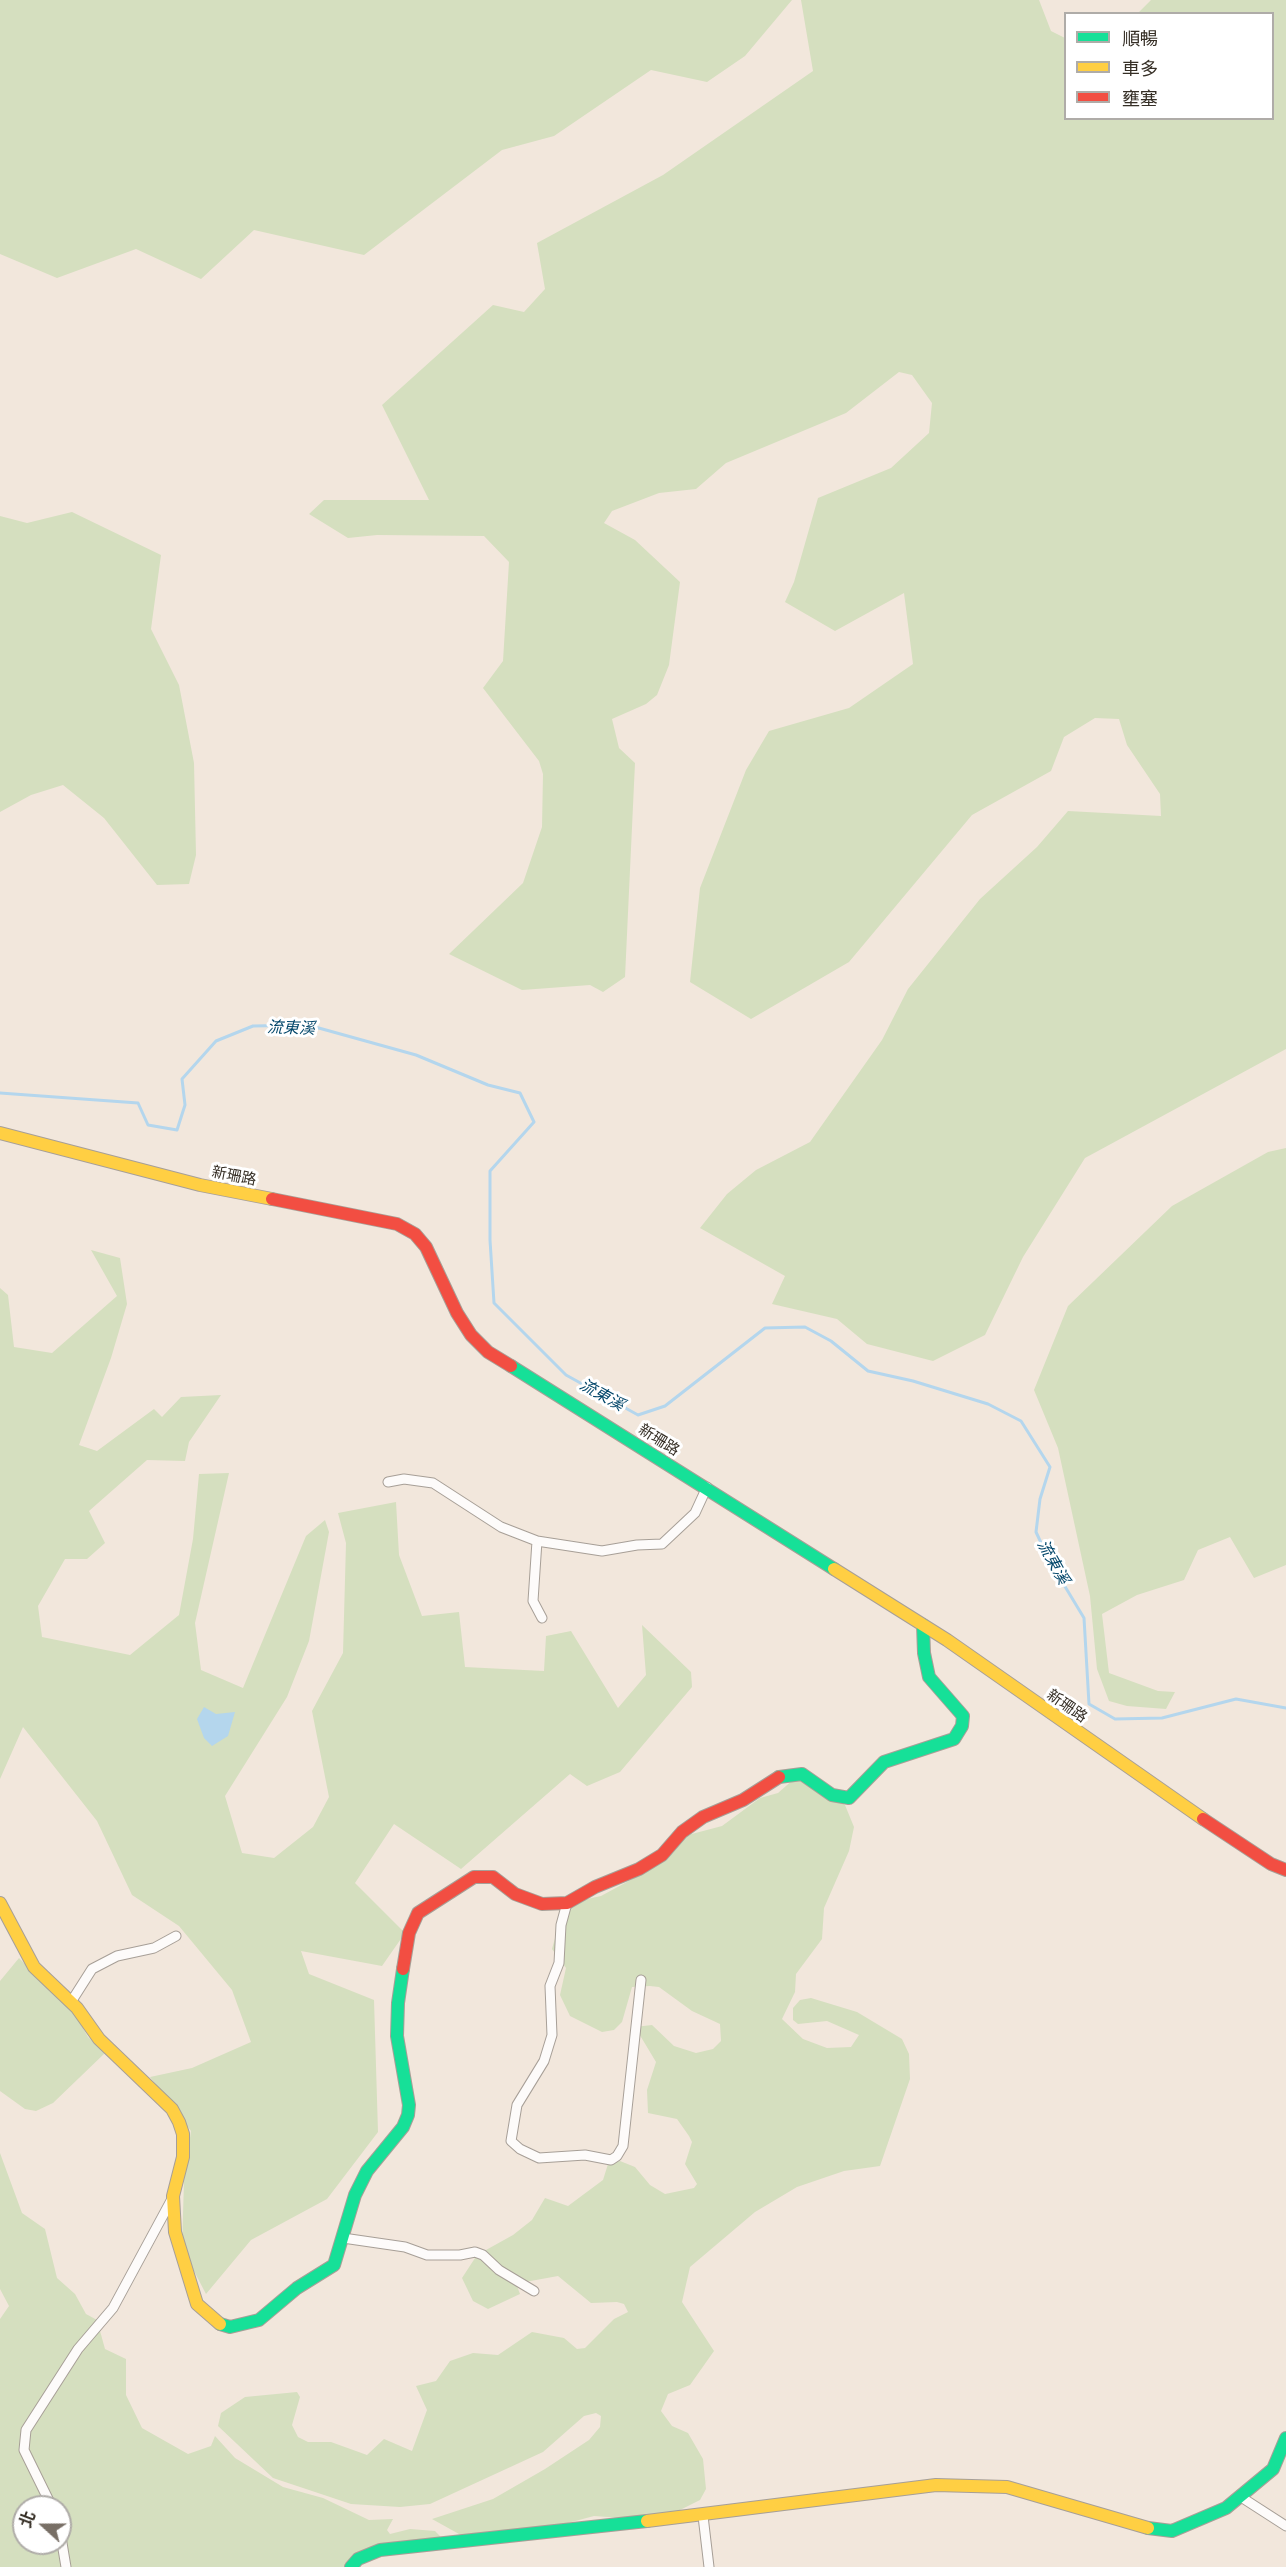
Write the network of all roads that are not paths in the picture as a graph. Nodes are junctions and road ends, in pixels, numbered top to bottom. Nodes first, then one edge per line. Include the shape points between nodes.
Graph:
1 (0, 1133) edge
2 (388, 1482) dead end
3 (708, 1487) junction
4 (537, 1541) junction
5 (542, 1618) dead end
6 (923, 1625) junction
7 (1286, 1870) edge
8 (0, 1903) edge
9 (567, 1903) junction
10 (176, 1936) dead end
11 (641, 1980) dead end
12 (71, 2002) junction
13 (173, 2196) junction
14 (343, 2238) junction
15 (534, 2291) dead end
16 (1286, 2438) edge
17 (46, 2495) edge
18 (1241, 2497) junction
19 (703, 2516) junction
20 (1286, 2526) edge
21 (351, 2567) edge
22 (709, 2567) edge

1 - 3 street, 新珊路 via 200,1185 397,1224 415,1234 426,1247 457,1313 488,1352
2 - 4 street via 404,1479 433,1483 501,1527
3 - 4 street via 695,1513 662,1544 602,1551
3 - 6 street, 新珊路
4 - 5 street via 533,1601
6 - 7 street, 新珊路 via 1156,1787 1271,1864
6 - 9 street via 929,1677 963,1716 954,1739 884,1762 849,1798 832,1795 802,1774 780,1777 743,1800 703,1817 654,1860
8 - 12 street via 34,1967
9 - 11 street via 561,1925 559,1963 550,1986 552,2035 544,2061 517,2105 511,2141 520,2149 539,2158 585,2155 611,2160 617,2156 623,2146
9 - 14 street via 542,1904 515,1894 493,1877 474,1877 418,1912 409,1934 398,2003 397,2036 408,2115 403,2127 367,2170
10 - 12 street via 154,1948 117,1956 92,1969
12 - 13 street via 99,2039 172,2109 179,2121 183,2157
13 - 14 street via 176,2232 197,2304 213,2320 230,2327 260,2320 334,2265
13 - 17 street via 112,2308 78,2349 26,2430 24,2450
14 - 15 street via 405,2247 427,2255 475,2252
16 - 18 street via 1273,2469
18 - 19 street via 1226,2508 1172,2531 1143,2527 1007,2487 936,2485
18 - 20 street
19 - 21 street via 380,2550 358,2559
19 - 22 street

